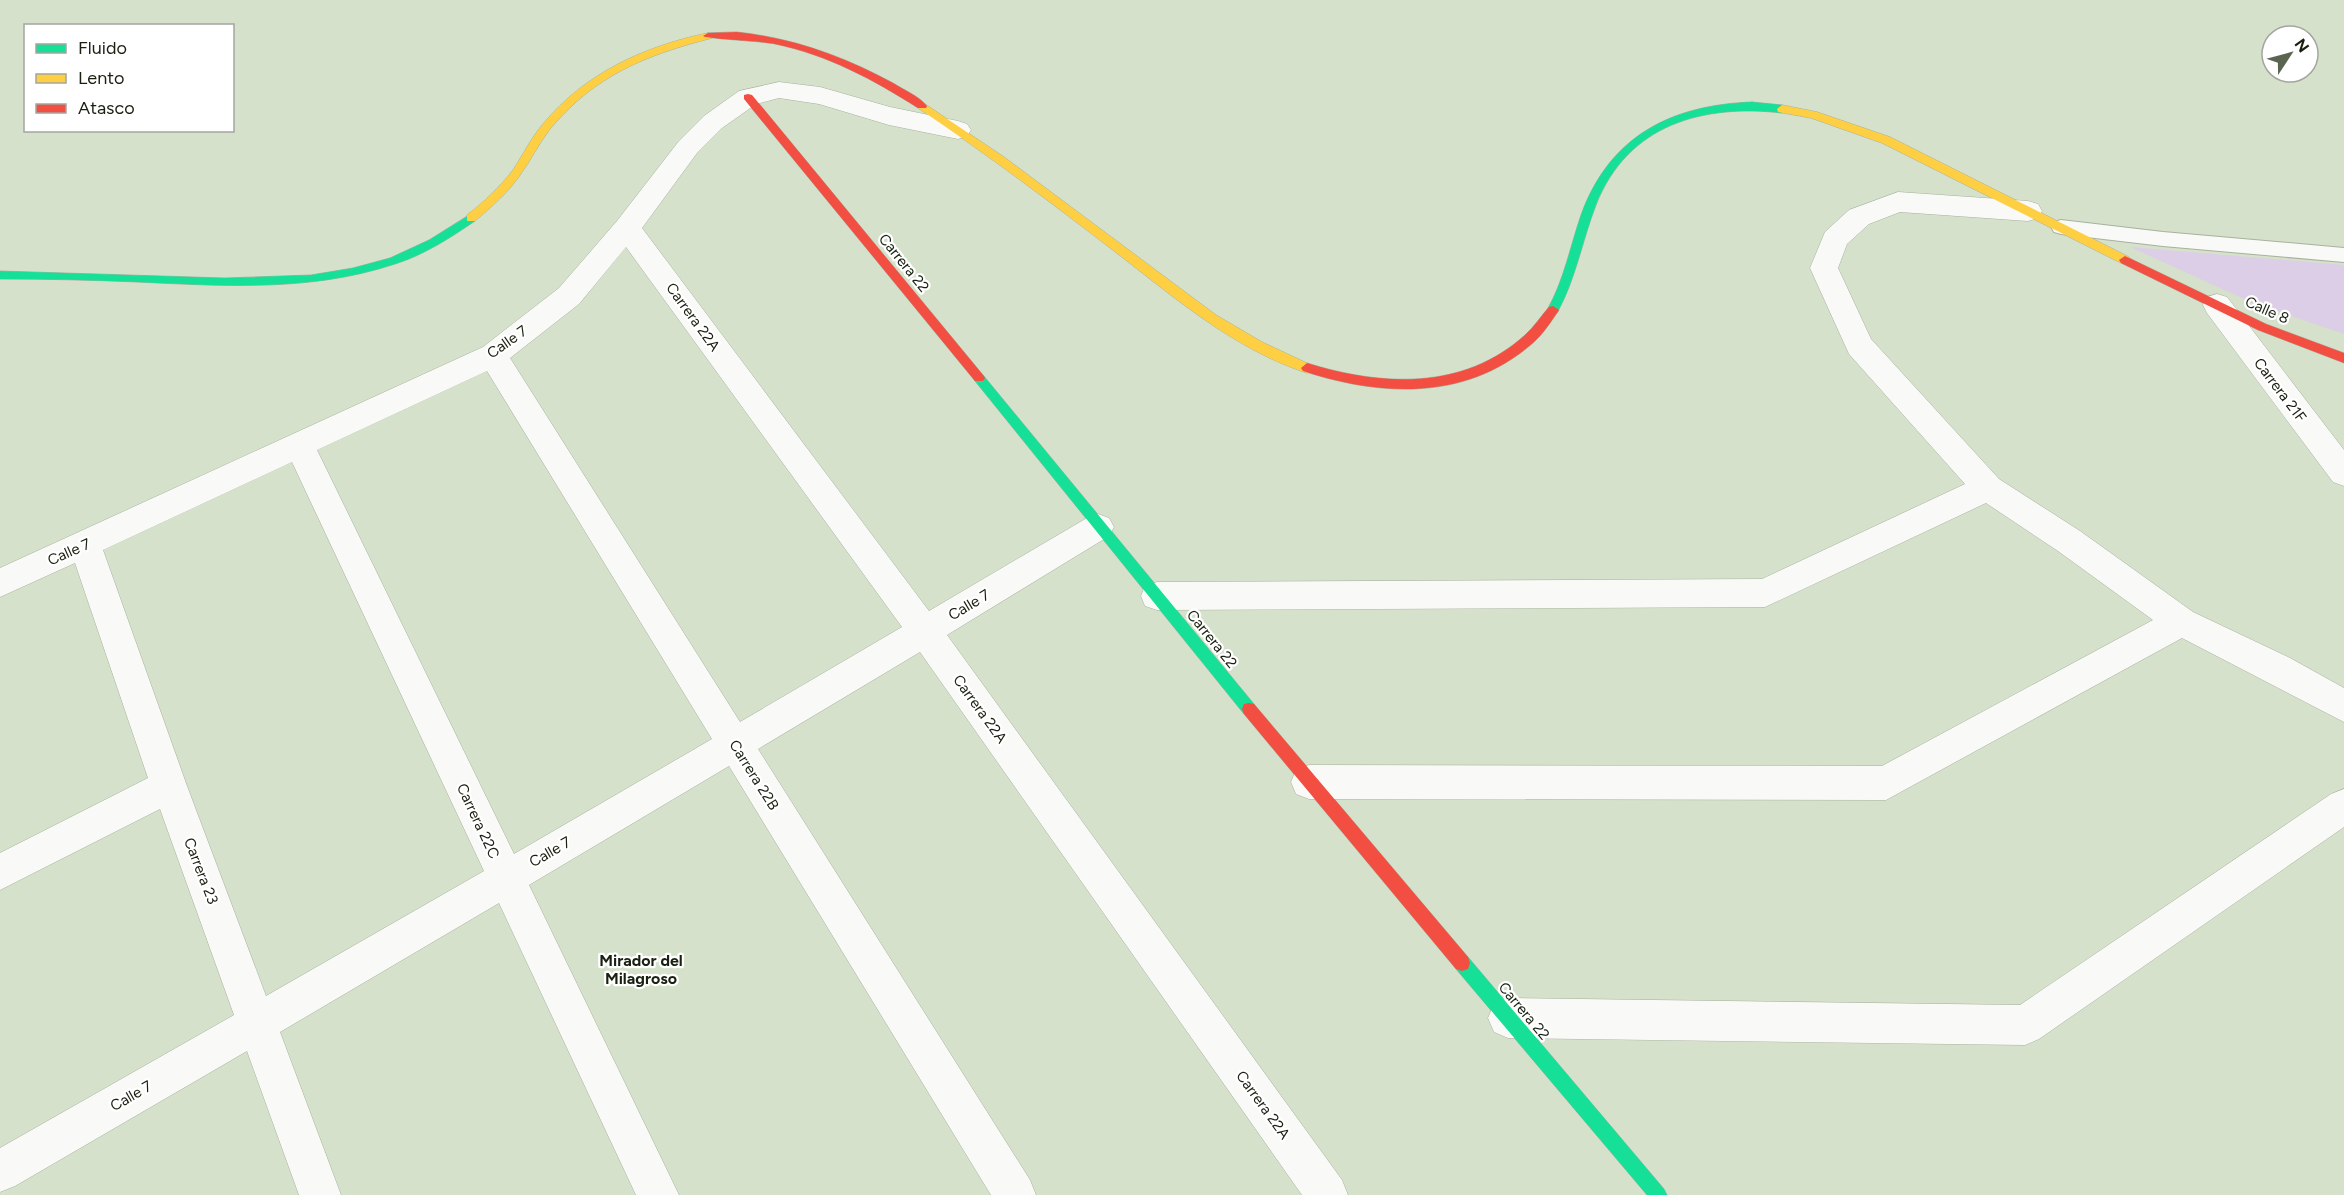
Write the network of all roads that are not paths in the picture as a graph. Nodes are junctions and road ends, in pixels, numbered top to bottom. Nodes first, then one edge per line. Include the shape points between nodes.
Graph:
1 (748, 97) junction
2 (958, 130) junction
3 (2028, 212) junction
4 (2061, 226) junction
5 (627, 228) junction
6 (2344, 255) edge
7 (0, 274) edge
8 (2217, 305) junction
9 (493, 355) junction
10 (2344, 358) edge
11 (300, 446) junction
12 (2344, 473) edge
13 (1988, 488) junction
14 (1098, 527) junction
15 (85, 545) junction
16 (0, 583) edge
17 (1156, 596) junction
18 (2181, 622) junction
19 (925, 632) junction
20 (2344, 706) edge
21 (734, 743) junction
22 (1309, 782) junction
23 (169, 786) junction
24 (2344, 806) edge
25 (0, 872) edge
26 (505, 878) junction
27 (1508, 1018) junction
28 (258, 1023) junction
29 (0, 1171) edge
30 (320, 1195) edge
31 (658, 1195) edge
32 (1015, 1195) edge
33 (1327, 1195) edge
34 (1658, 1195) edge

1 - 2 street, Calle 7 via 779,90 820,96
1 - 5 street, Calle 7 via 713,122 688,147
1 - 14 main road, Carrera 22
2 - 3 main road, Calle 8 via 1217,324 1265,353 1358,384 1404,386 1448,382 1486,370 1519,349 1547,323 1565,292 1598,183 1616,157 1636,138 1662,123 1695,113 1768,106 1810,114 1914,152
2 - 7 main road, Calle 8 via 918,101 816,49 769,40 712,36 648,53 584,91 547,126 512,180 479,212 436,241 396,261 337,277 286,282
3 - 4 main road, Calle 8
3 - 13 street via 1898,202 1859,217 1835,239 1824,267 1859,346
4 - 6 lane
4 - 8 main road, Calle 8
5 - 9 street, Calle 7 via 569,296
5 - 19 street, Carrera 22A
8 - 10 main road, Calle 8
8 - 12 street, Carrera 21F
9 - 11 street, Calle 7
9 - 21 street, Carrera 22B
11 - 15 street, Calle 7
11 - 26 street, Carrera 22C
13 - 17 street via 1765,593
13 - 18 street
14 - 17 main road, Carrera 22
14 - 19 street, Calle 7
15 - 16 street, Calle 7
15 - 23 street, Carrera 23
17 - 22 main road, Carrera 22
18 - 20 street
18 - 22 street via 1886,783
19 - 21 street, Calle 7
19 - 33 street, Carrera 22A
21 - 26 street, Calle 7
21 - 32 street, Carrera 22B
22 - 27 main road, Carrera 22
23 - 25 street
23 - 28 street, Carrera 23
24 - 27 street via 2025,1025
26 - 28 street, Calle 7
26 - 31 street, Carrera 22C
27 - 34 main road, Carrera 22
28 - 29 street, Calle 7
28 - 30 street, Carrera 23

